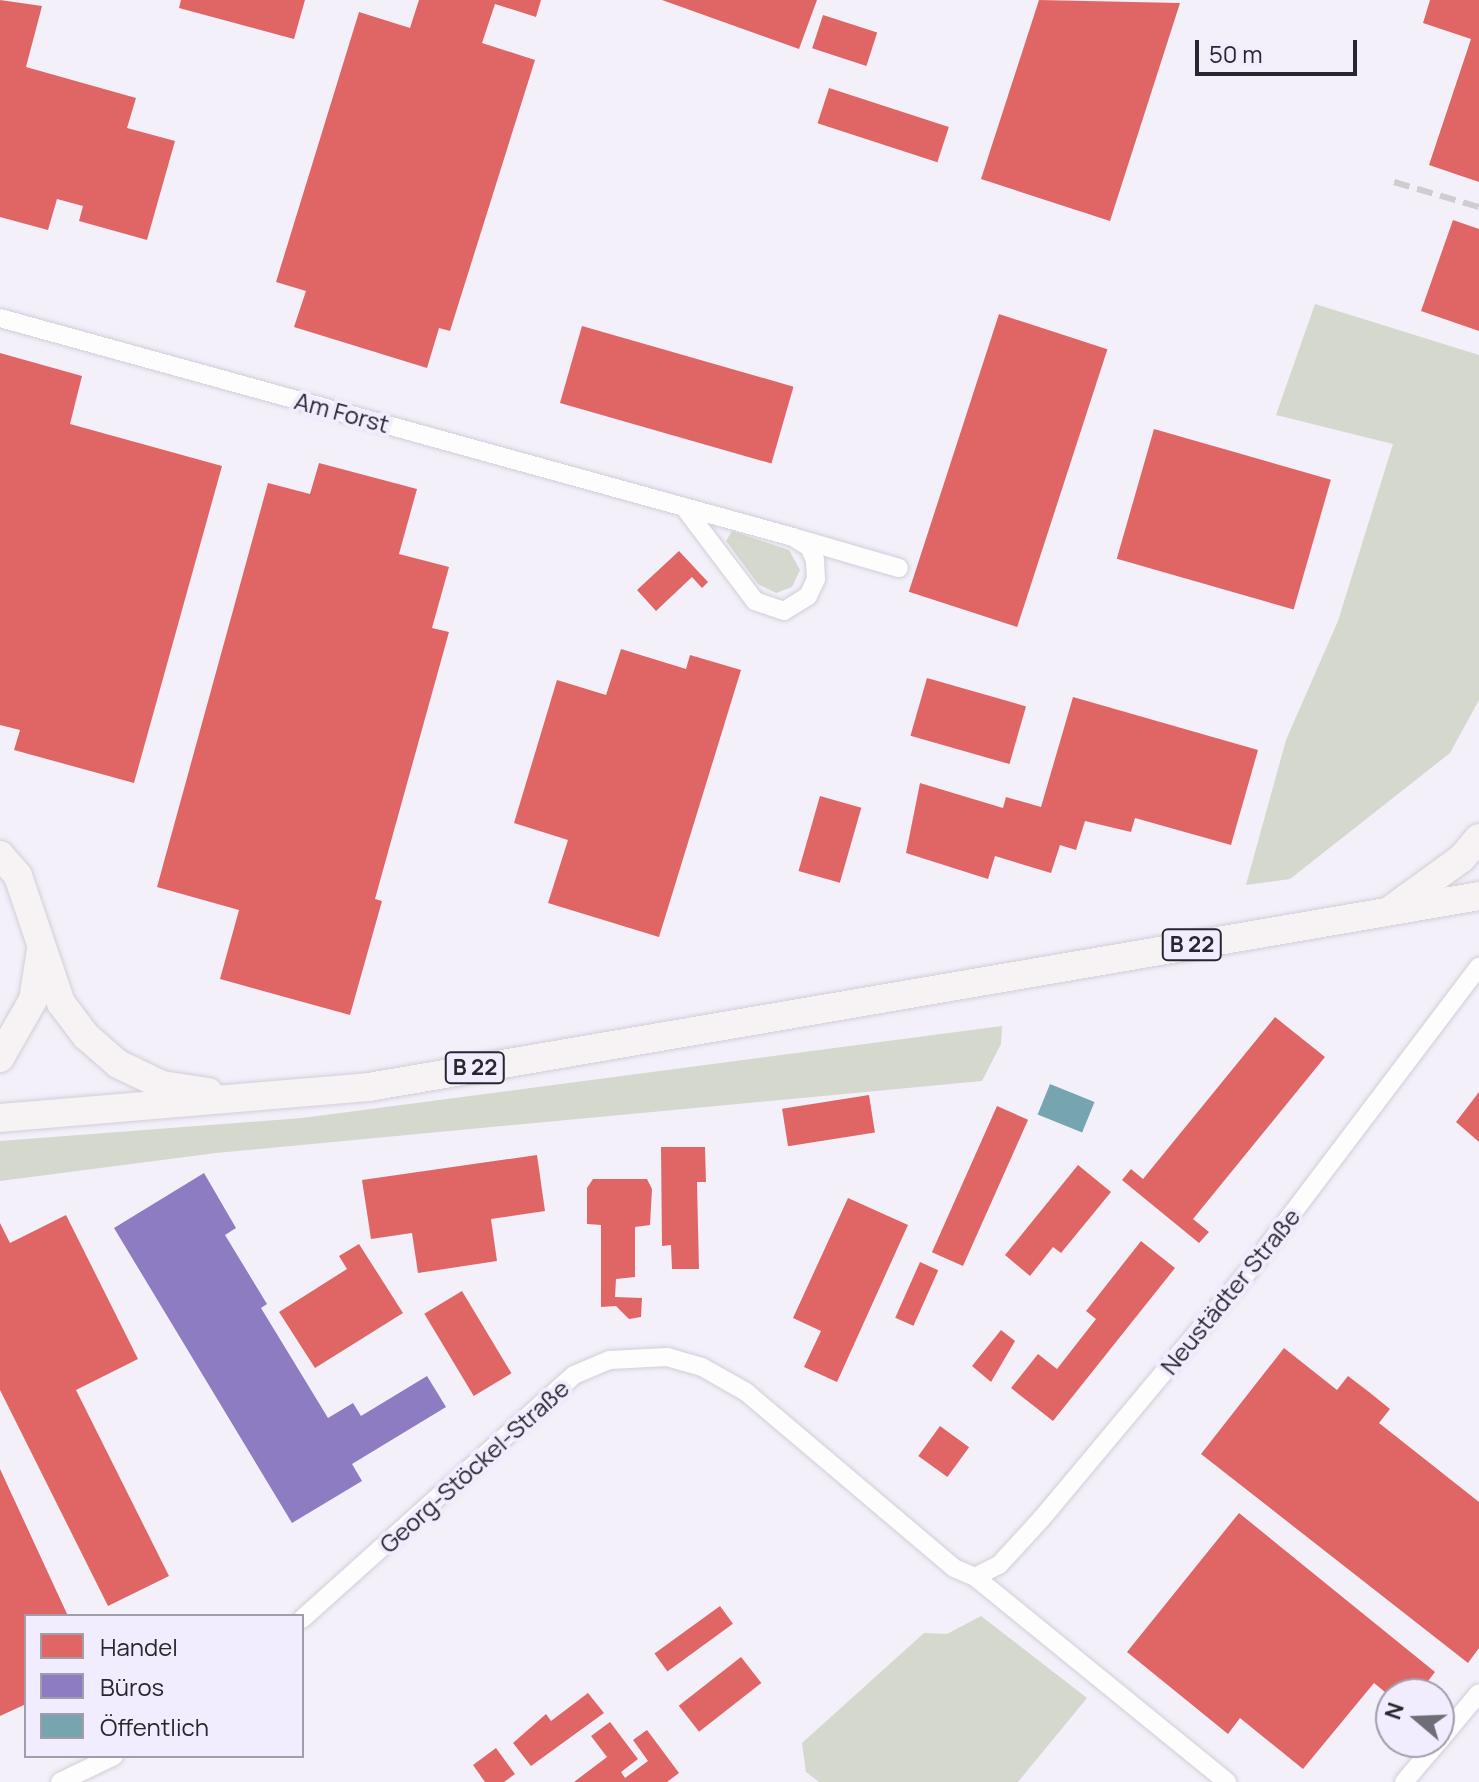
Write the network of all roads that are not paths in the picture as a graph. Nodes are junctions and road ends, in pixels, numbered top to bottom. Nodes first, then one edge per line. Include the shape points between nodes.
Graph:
1 (0, 318) edge
2 (684, 507) junction
3 (793, 537) junction
4 (899, 568) dead end
5 (1479, 838) edge
6 (0, 855) edge
7 (1479, 896) edge
8 (1389, 911) junction
9 (42, 942) junction
10 (1479, 953) edge
11 (1479, 967) edge
12 (1464, 984) junction
13 (0, 1058) edge
14 (260, 1100) junction
15 (0, 1118) edge
16 (975, 1577) junction
17 (304, 1617) edge
18 (1479, 1693) edge
19 (1455, 1721) edge
20 (110, 1758) edge
21 (1424, 1758) edge
22 (60, 1782) edge
23 (1227, 1782) edge
24 (1404, 1782) edge

1 - 2 street, Am Forst
2 - 3 street, Am Forst
2 - 3 street via 745,592 768,608 784,611 797,606 816,579 809,547
3 - 4 street, Am Forst
5 - 8 main road, B 22 via 1462,858
6 - 9 main road via 18,876
7 - 8 main road, B 22
8 - 14 main road, B 22 via 369,1087
9 - 13 main road via 33,1000
9 - 14 main road via 61,1003 86,1036 118,1064 162,1085
10 - 12 street, Neustädter Straße
11 - 12 street, Neustädter Straße
12 - 16 street, Neustädter Straße via 1251,1268 1042,1518 999,1565
14 - 15 main road, B 22
16 - 17 street, Georg-Stöckel-Straße via 954,1568 727,1378 667,1357 632,1356 574,1375 542,1399
16 - 23 street, Georg-Stöckel-Straße
18 - 19 street
20 - 22 street
21 - 24 street

